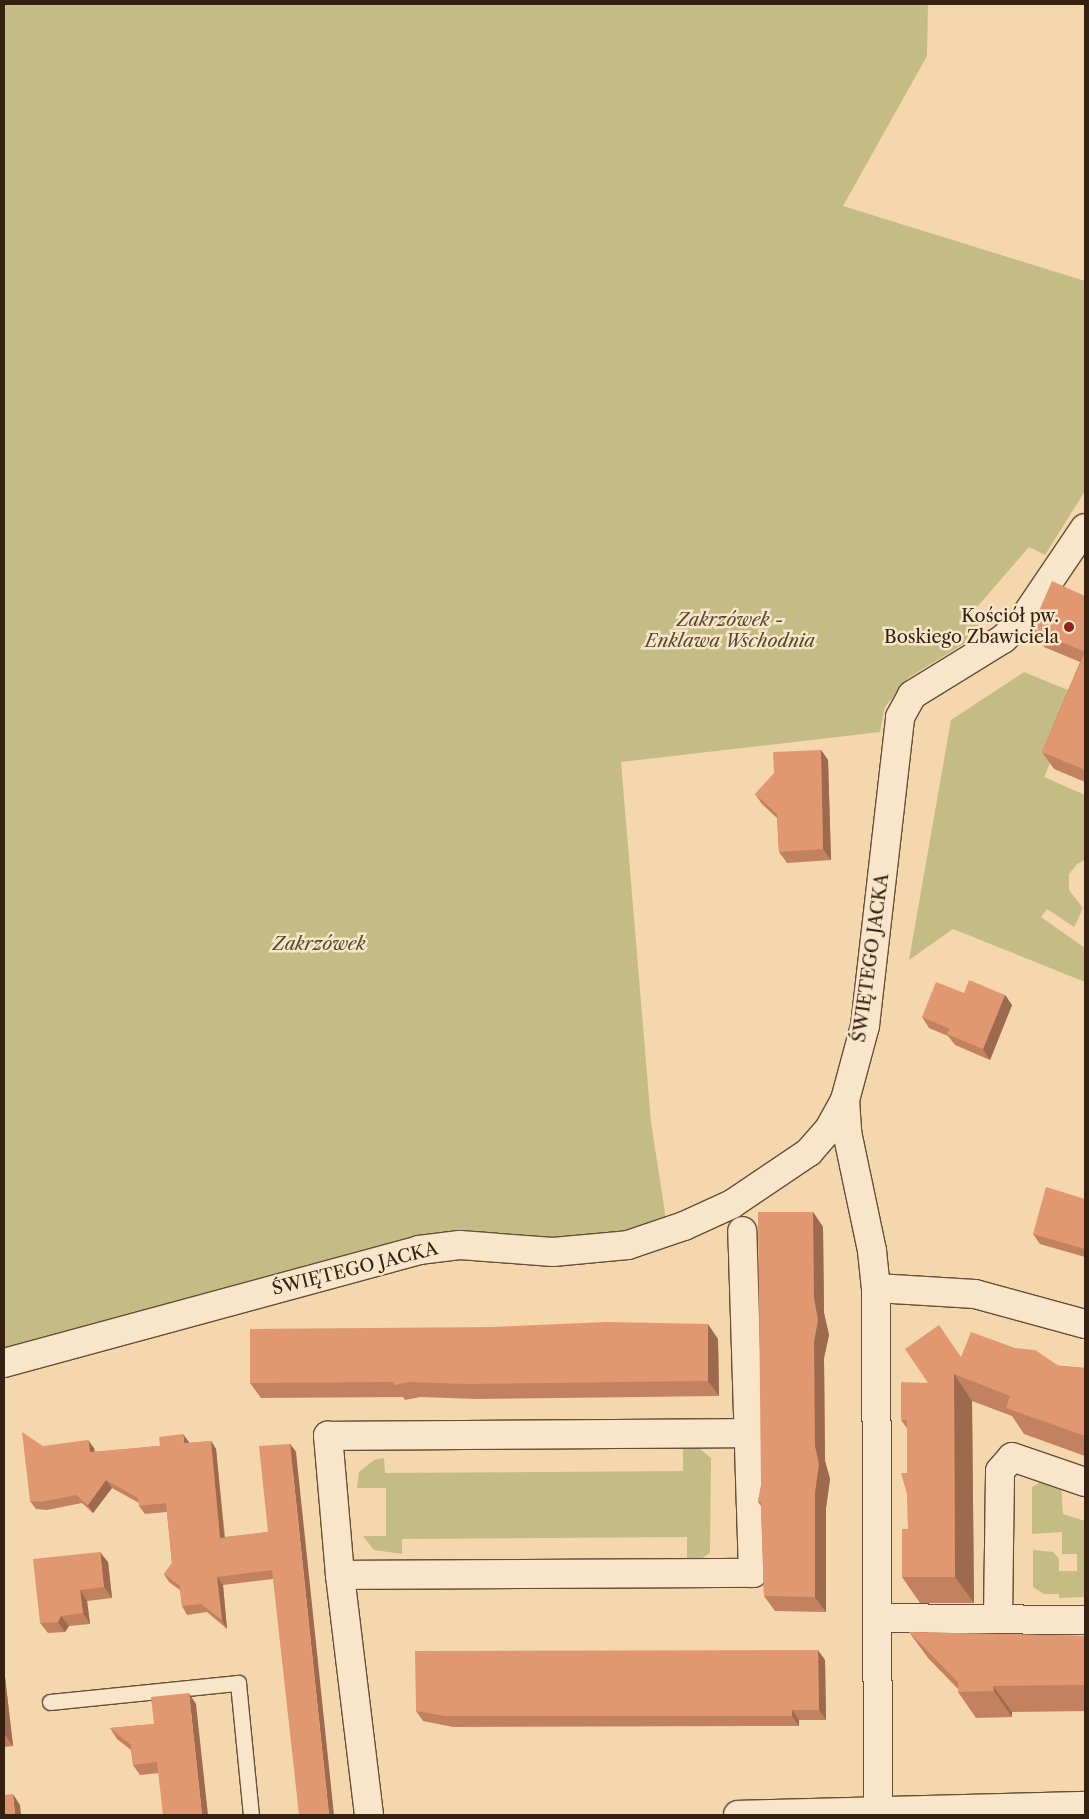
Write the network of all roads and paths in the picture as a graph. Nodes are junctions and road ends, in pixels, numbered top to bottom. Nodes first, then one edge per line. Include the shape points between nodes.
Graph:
1 (1085, 528) edge
2 (845, 1100) junction
3 (742, 1231) dead end
4 (876, 1288) junction
5 (1085, 1324) edge
6 (4, 1363) edge
7 (751, 1432) junction
8 (1085, 1482) edge
9 (340, 1575) junction
10 (879, 1618) junction
11 (998, 1618) junction
12 (1085, 1620) edge
13 (50, 1702) dead end
14 (1085, 1806) edge
15 (878, 1813) edge
16 (251, 1815) edge
17 (369, 1815) edge
18 (738, 1815) edge

1 - 2 street, ŚWIĘTEGO JACKA via 1022,621 1003,639 912,695 900,717 865,1026
2 - 4 street via 847,1132 872,1251
2 - 6 street, ŚWIĘTEGO JACKA via 829,1129 809,1152 732,1204 684,1226 628,1245 553,1252 460,1245 419,1250
3 - 7 street
4 - 5 street via 975,1294
4 - 10 street
7 - 9 street via 753,1573
7 - 9 street via 328,1436
8 - 11 street via 1012,1457 1000,1471
9 - 17 street
10 - 11 street
10 - 15 street
11 - 12 street
13 - 16 lane via 238,1683
14 - 15 street
15 - 18 street

